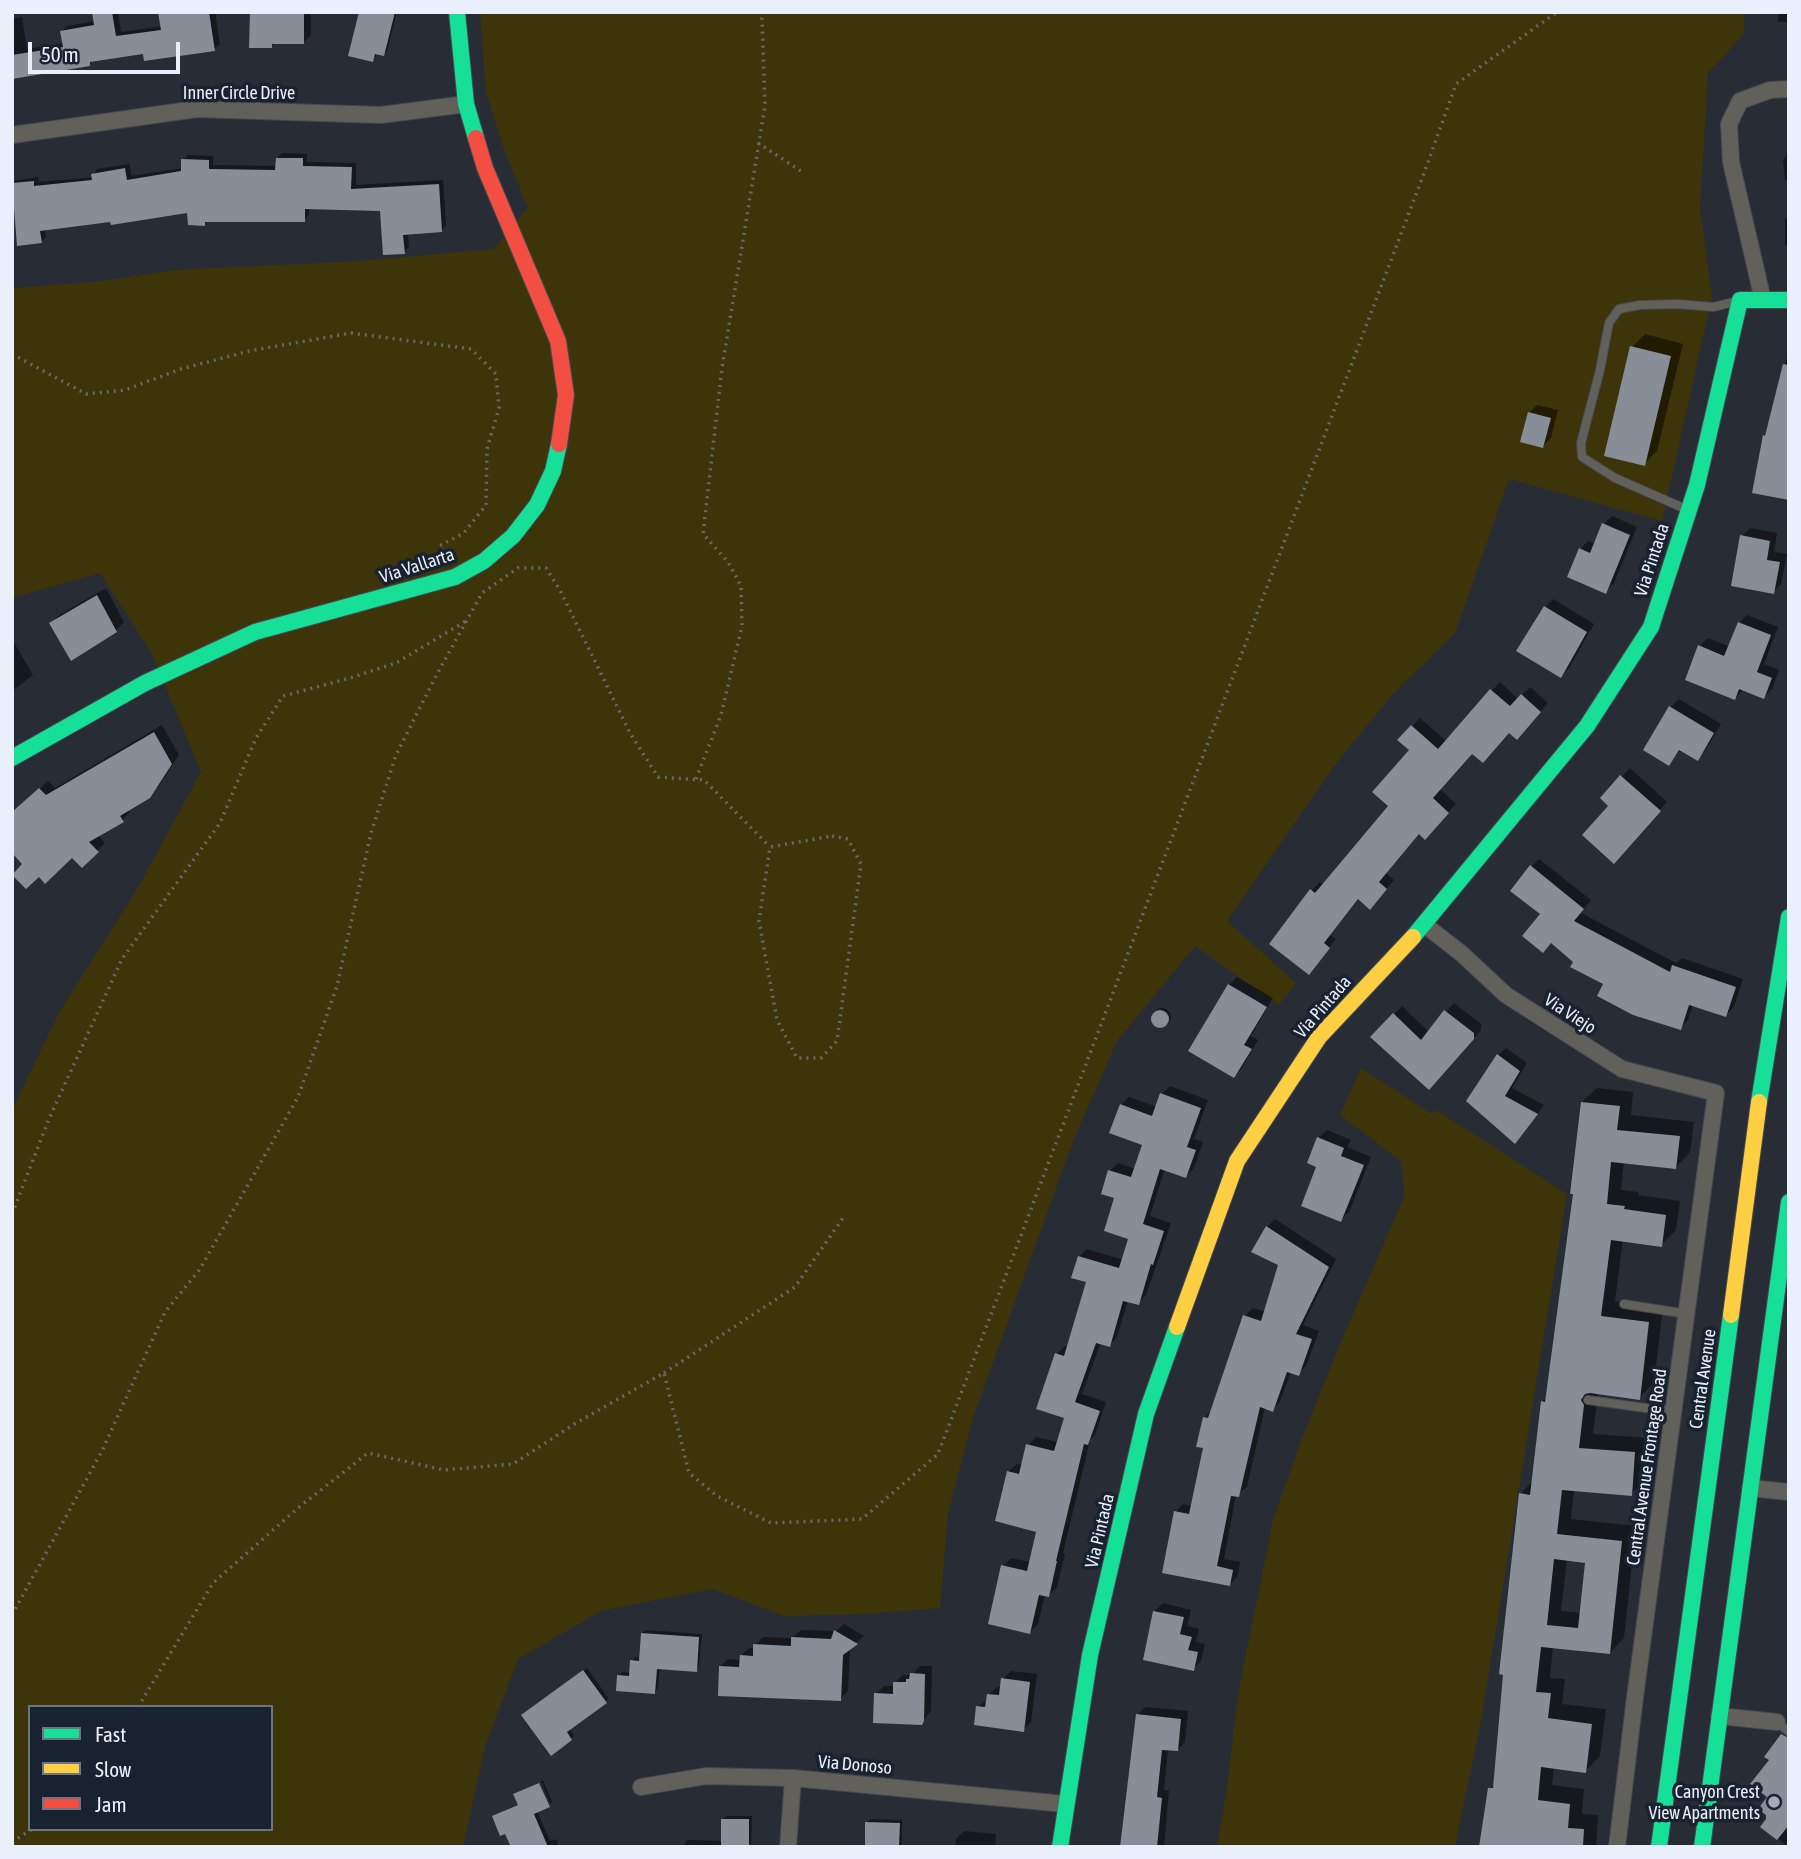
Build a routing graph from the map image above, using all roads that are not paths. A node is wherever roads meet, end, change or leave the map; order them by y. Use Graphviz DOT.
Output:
graph roads {
  1 [pos="457,12"];
  2 [pos="1789,89"];
  3 [pos="466,104"];
  4 [pos="12,135"];
  5 [pos="1741,300"];
  6 [pos="1763,300"];
  7 [pos="1789,300"];
  8 [pos="1689,510"];
  9 [pos="12,758"];
  10 [pos="1789,917"];
  11 [pos="1425,925"];
  12 [pos="1716,1093"];
  13 [pos="1789,1202"];
  14 [pos="1624,1304"];
  15 [pos="1687,1314"];
  16 [pos="1588,1400"];
  17 [pos="1674,1412"];
  18 [pos="1750,1488"];
  19 [pos="1789,1492"];
  20 [pos="1719,1716"];
  21 [pos="1783,1727"];
  22 [pos="793,1778"];
  23 [pos="641,1787"];
  24 [pos="1065,1804"];
  25 [pos="788,1847"];
  26 [pos="1060,1847"];
  27 [pos="1617,1847"];
  28 [pos="1659,1847"];
  29 [pos="1702,1847"];
  1 -- 3 [label="street, Via Vallarta"];
  2 -- 6 [label="street"];
  3 -- 4 [label="street, Inner Circle Drive"];
  3 -- 9 [label="street, Via Vallarta"];
  5 -- 6 [label="street"];
  5 -- 8 [label="street, Via Pintada"];
  5 -- 8 [label="lane"];
  6 -- 7 [label="street"];
  8 -- 11 [label="street, Via Pintada"];
  10 -- 28 [label="street, Central Avenue"];
  11 -- 12 [label="street, Via Viejo"];
  11 -- 24 [label="street, Via Pintada"];
  12 -- 15 [label="street, Central Avenue Frontage Road"];
  13 -- 18 [label="street"];
  14 -- 15 [label="lane"];
  15 -- 17 [label="street, Central Avenue Frontage Road"];
  16 -- 17 [label="lane"];
  17 -- 27 [label="street, Central Avenue Frontage Road"];
  18 -- 19 [label="street"];
  18 -- 20 [label="street"];
  20 -- 21 [label="street"];
  20 -- 29 [label="street"];
  22 -- 23 [label="street, Via Donoso"];
  22 -- 24 [label="street, Via Donoso"];
  22 -- 25 [label="street"];
  24 -- 26 [label="street, Via Pintada"];
}
